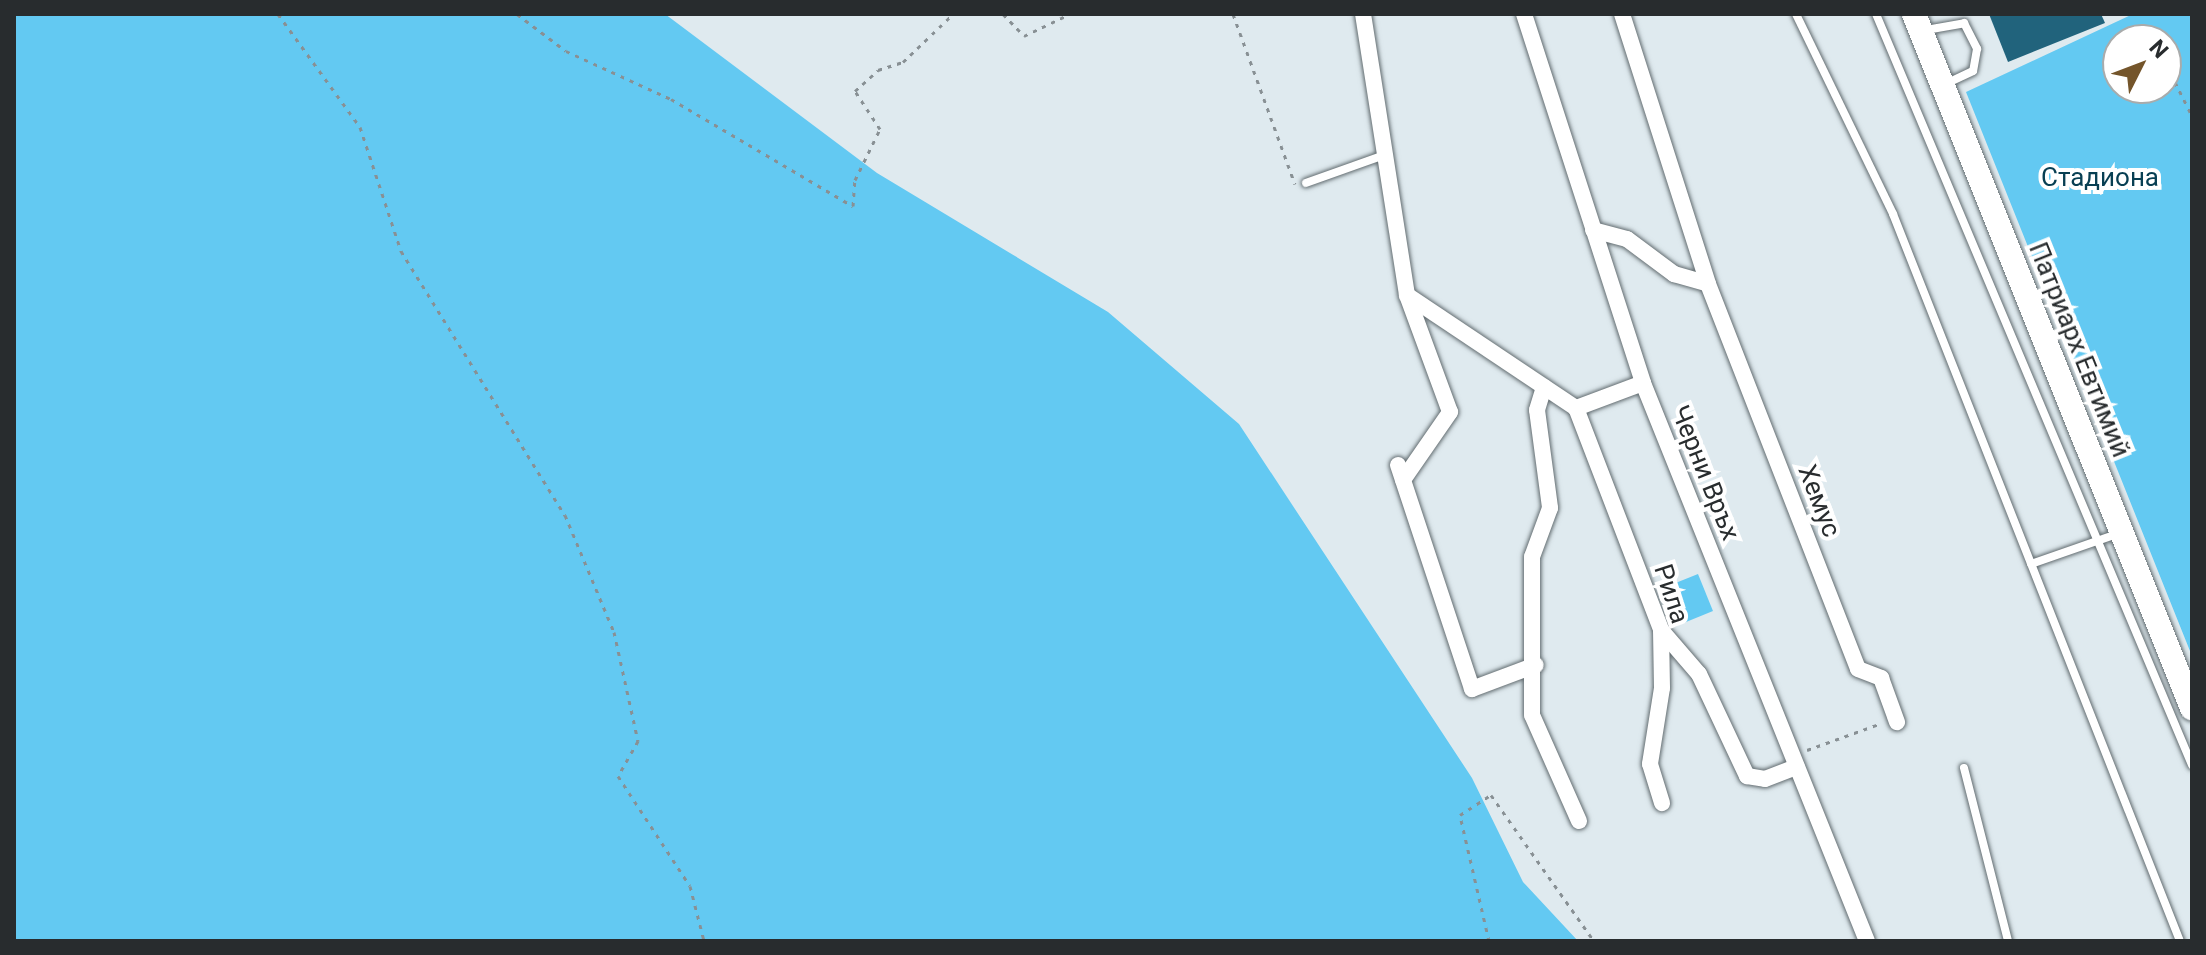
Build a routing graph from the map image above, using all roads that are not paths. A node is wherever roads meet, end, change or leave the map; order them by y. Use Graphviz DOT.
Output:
graph roads {
  1 [pos="1363,14"];
  2 [pos="1524,14"];
  3 [pos="1622,14"];
  4 [pos="1796,14"];
  5 [pos="1876,14"];
  6 [pos="1917,23"];
  7 [pos="1942,85"];
  8 [pos="1384,155"];
  9 [pos="1306,183"];
  10 [pos="1593,230"];
  11 [pos="1708,284"];
  12 [pos="1407,295"];
  13 [pos="1643,383"];
  14 [pos="1544,387"];
  15 [pos="1576,408"];
  16 [pos="2122,533"];
  17 [pos="2098,541"];
  18 [pos="2031,564"];
  19 [pos="1661,630"];
  20 [pos="1536,665"];
  21 [pos="2192,708"];
  22 [pos="1897,720"];
  23 [pos="1795,761"];
  24 [pos="2192,765"];
  25 [pos="1964,768"];
  26 [pos="1662,803"];
  27 [pos="1579,821"];
  28 [pos="1867,941"];
  29 [pos="2008,941"];
  30 [pos="2180,941"];
  1 -- 8 [label="street"];
  2 -- 10 [label="street, Черни Връх"];
  3 -- 11 [label="street, Хемус"];
  4 -- 18 [label="lane"];
  5 -- 17 [label="lane"];
  6 -- 7 [label="street, Патриарх Евтимий"];
  6 -- 7 [label="lane"];
  7 -- 16 [label="street, Патриарх Евтимий"];
  8 -- 9 [label="lane"];
  8 -- 12 [label="street"];
  10 -- 11 [label="street"];
  10 -- 13 [label="street, Черни Връх"];
  11 -- 22 [label="street, Хемус"];
  12 -- 14 [label="street"];
  12 -- 20 [label="street"];
  13 -- 15 [label="street"];
  13 -- 23 [label="street, Черни Връх"];
  14 -- 15 [label="street"];
  14 -- 20 [label="street"];
  15 -- 19 [label="street, Рила"];
  16 -- 17 [label="lane"];
  16 -- 21 [label="street, Патриарх Евтимий"];
  17 -- 18 [label="lane"];
  17 -- 24 [label="lane"];
  18 -- 30 [label="lane"];
  19 -- 23 [label="street"];
  19 -- 26 [label="street, Рила"];
  20 -- 27 [label="street"];
  23 -- 28 [label="street, Черни Връх"];
  25 -- 29 [label="lane"];
}
